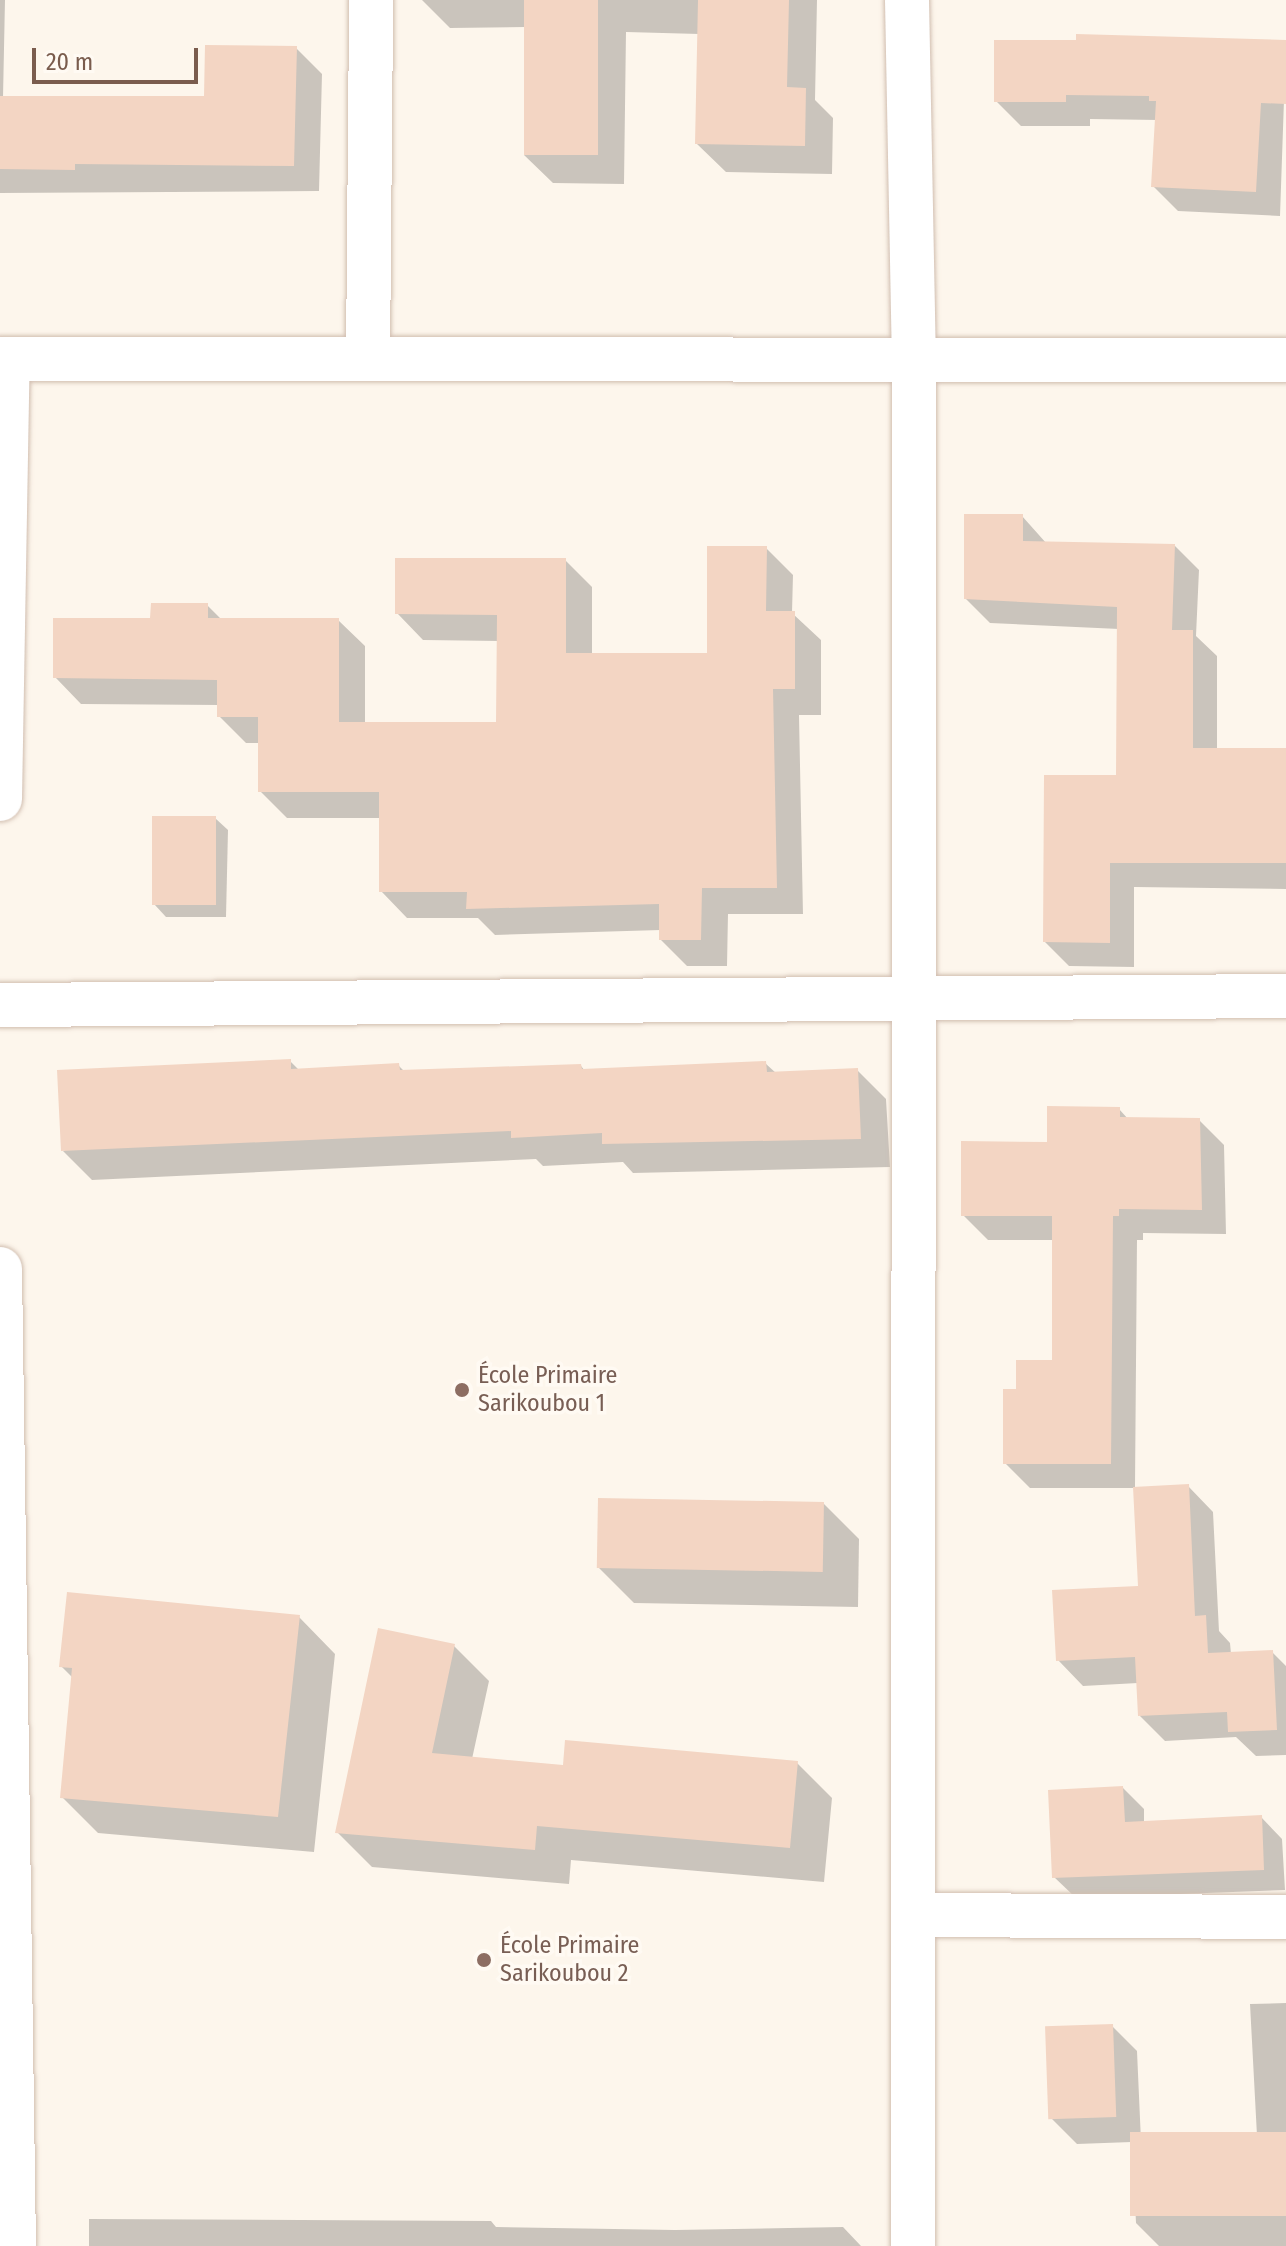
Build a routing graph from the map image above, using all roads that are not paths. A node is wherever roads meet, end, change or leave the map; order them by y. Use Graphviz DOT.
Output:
graph roads {
  1 [pos="371,0"];
  2 [pos="907,0"];
  3 [pos="4,359"];
  4 [pos="368,359"];
  5 [pos="914,360"];
  6 [pos="1286,360"];
  7 [pos="0,799"];
  8 [pos="1286,996"];
  9 [pos="914,998"];
  10 [pos="0,1005"];
  11 [pos="0,1269"];
  12 [pos="913,1915"];
  13 [pos="1286,1917"];
  14 [pos="14,2246"];
  15 [pos="913,2246"];
  1 -- 4 [label="street"];
  2 -- 5 [label="street"];
  3 -- 4 [label="street"];
  3 -- 7 [label="street"];
  4 -- 5 [label="street"];
  5 -- 6 [label="street"];
  5 -- 9 [label="street"];
  8 -- 9 [label="street"];
  9 -- 10 [label="street"];
  9 -- 12 [label="street"];
  11 -- 14 [label="street"];
  12 -- 13 [label="street"];
  12 -- 15 [label="street"];
}
